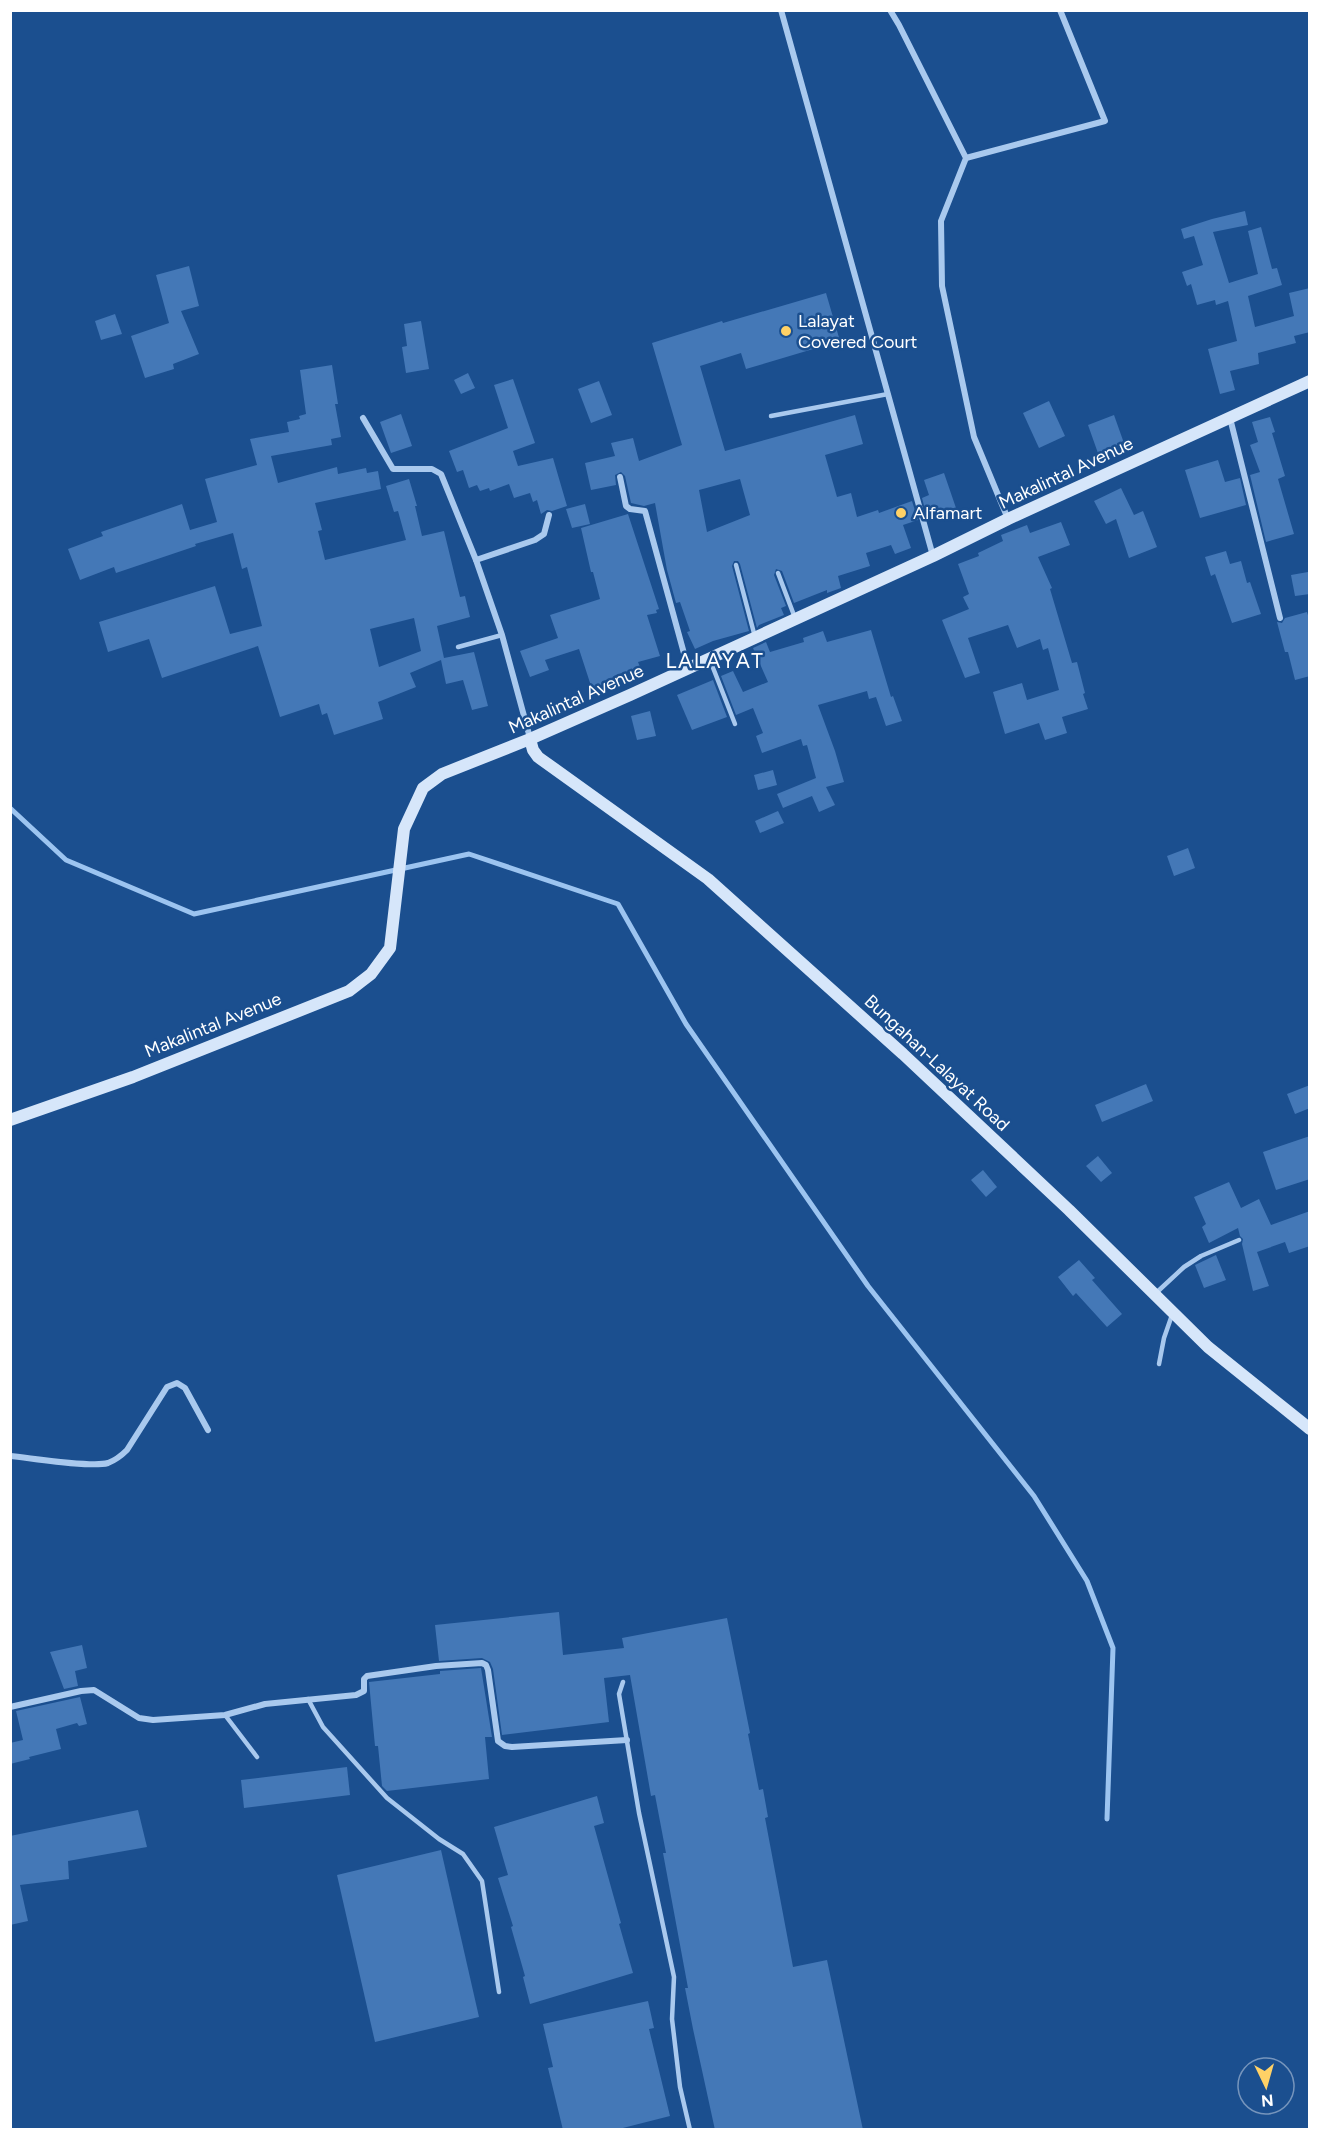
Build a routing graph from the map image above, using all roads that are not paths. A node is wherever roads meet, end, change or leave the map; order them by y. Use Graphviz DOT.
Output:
graph roads {
  1 [pos="781,10"];
  2 [pos="890,10"];
  3 [pos="1060,10"];
  4 [pos="966,158"];
  5 [pos="1310,381"];
  6 [pos="888,394"];
  7 [pos="771,416"];
  8 [pos="363,418"];
  9 [pos="1230,418"];
  10 [pos="620,477"];
  11 [pos="549,515"];
  12 [pos="1008,519"];
  13 [pos="933,556"];
  14 [pos="476,560"];
  15 [pos="736,565"];
  16 [pos="777,573"];
  17 [pos="795,618"];
  18 [pos="1280,618"];
  19 [pos="502,635"];
  20 [pos="755,637"];
  21 [pos="458,647"];
  22 [pos="710,658"];
  23 [pos="688,669"];
  24 [pos="735,724"];
  25 [pos="530,739"];
  26 [pos="10,1120"];
  27 [pos="1239,1240"];
  28 [pos="1154,1294"];
  29 [pos="1173,1313"];
  30 [pos="1159,1364"];
  31 [pos="1310,1429"];
  32 [pos="208,1430"];
  33 [pos="10,1456"];
  34 [pos="623,1682"];
  35 [pos="308,1699"];
  36 [pos="10,1707"];
  37 [pos="225,1715"];
  38 [pos="627,1740"];
  39 [pos="257,1757"];
  40 [pos="499,1992"];
  41 [pos="690,2130"];
  1 -- 6 [label="street"];
  2 -- 4 [label="street"];
  3 -- 4 [label="street"];
  4 -- 12 [label="street"];
  5 -- 9 [label="main road, Makalintal Avenue"];
  6 -- 7 [label="lane"];
  6 -- 13 [label="street"];
  8 -- 14 [label="street"];
  9 -- 12 [label="main road, Makalintal Avenue"];
  9 -- 18 [label="street"];
  10 -- 23 [label="street"];
  11 -- 14 [label="street"];
  12 -- 13 [label="main road, Makalintal Avenue"];
  13 -- 17 [label="main road, Makalintal Avenue"];
  14 -- 19 [label="street"];
  15 -- 20 [label="lane"];
  16 -- 17 [label="lane"];
  17 -- 20 [label="main road, Makalintal Avenue"];
  19 -- 21 [label="lane"];
  19 -- 25 [label="street"];
  20 -- 22 [label="main road, Makalintal Avenue"];
  22 -- 23 [label="main road, Makalintal Avenue"];
  22 -- 24 [label="lane"];
  23 -- 25 [label="main road, Makalintal Avenue"];
  25 -- 26 [label="main road, Makalintal Avenue"];
  25 -- 28 [label="main road, Bungahan-Lalayat Road"];
  27 -- 28 [label="lane"];
  28 -- 29 [label="main road, Bungahan-Lalayat Road"];
  29 -- 30 [label="lane"];
  29 -- 31 [label="main road, Bungahan-Lalayat Road"];
  32 -- 33 [label="street"];
  34 -- 38 [label="lane"];
  35 -- 37 [label="street"];
  35 -- 38 [label="street"];
  35 -- 40 [label="lane"];
  36 -- 37 [label="street"];
  37 -- 39 [label="lane"];
  38 -- 41 [label="lane"];
}
